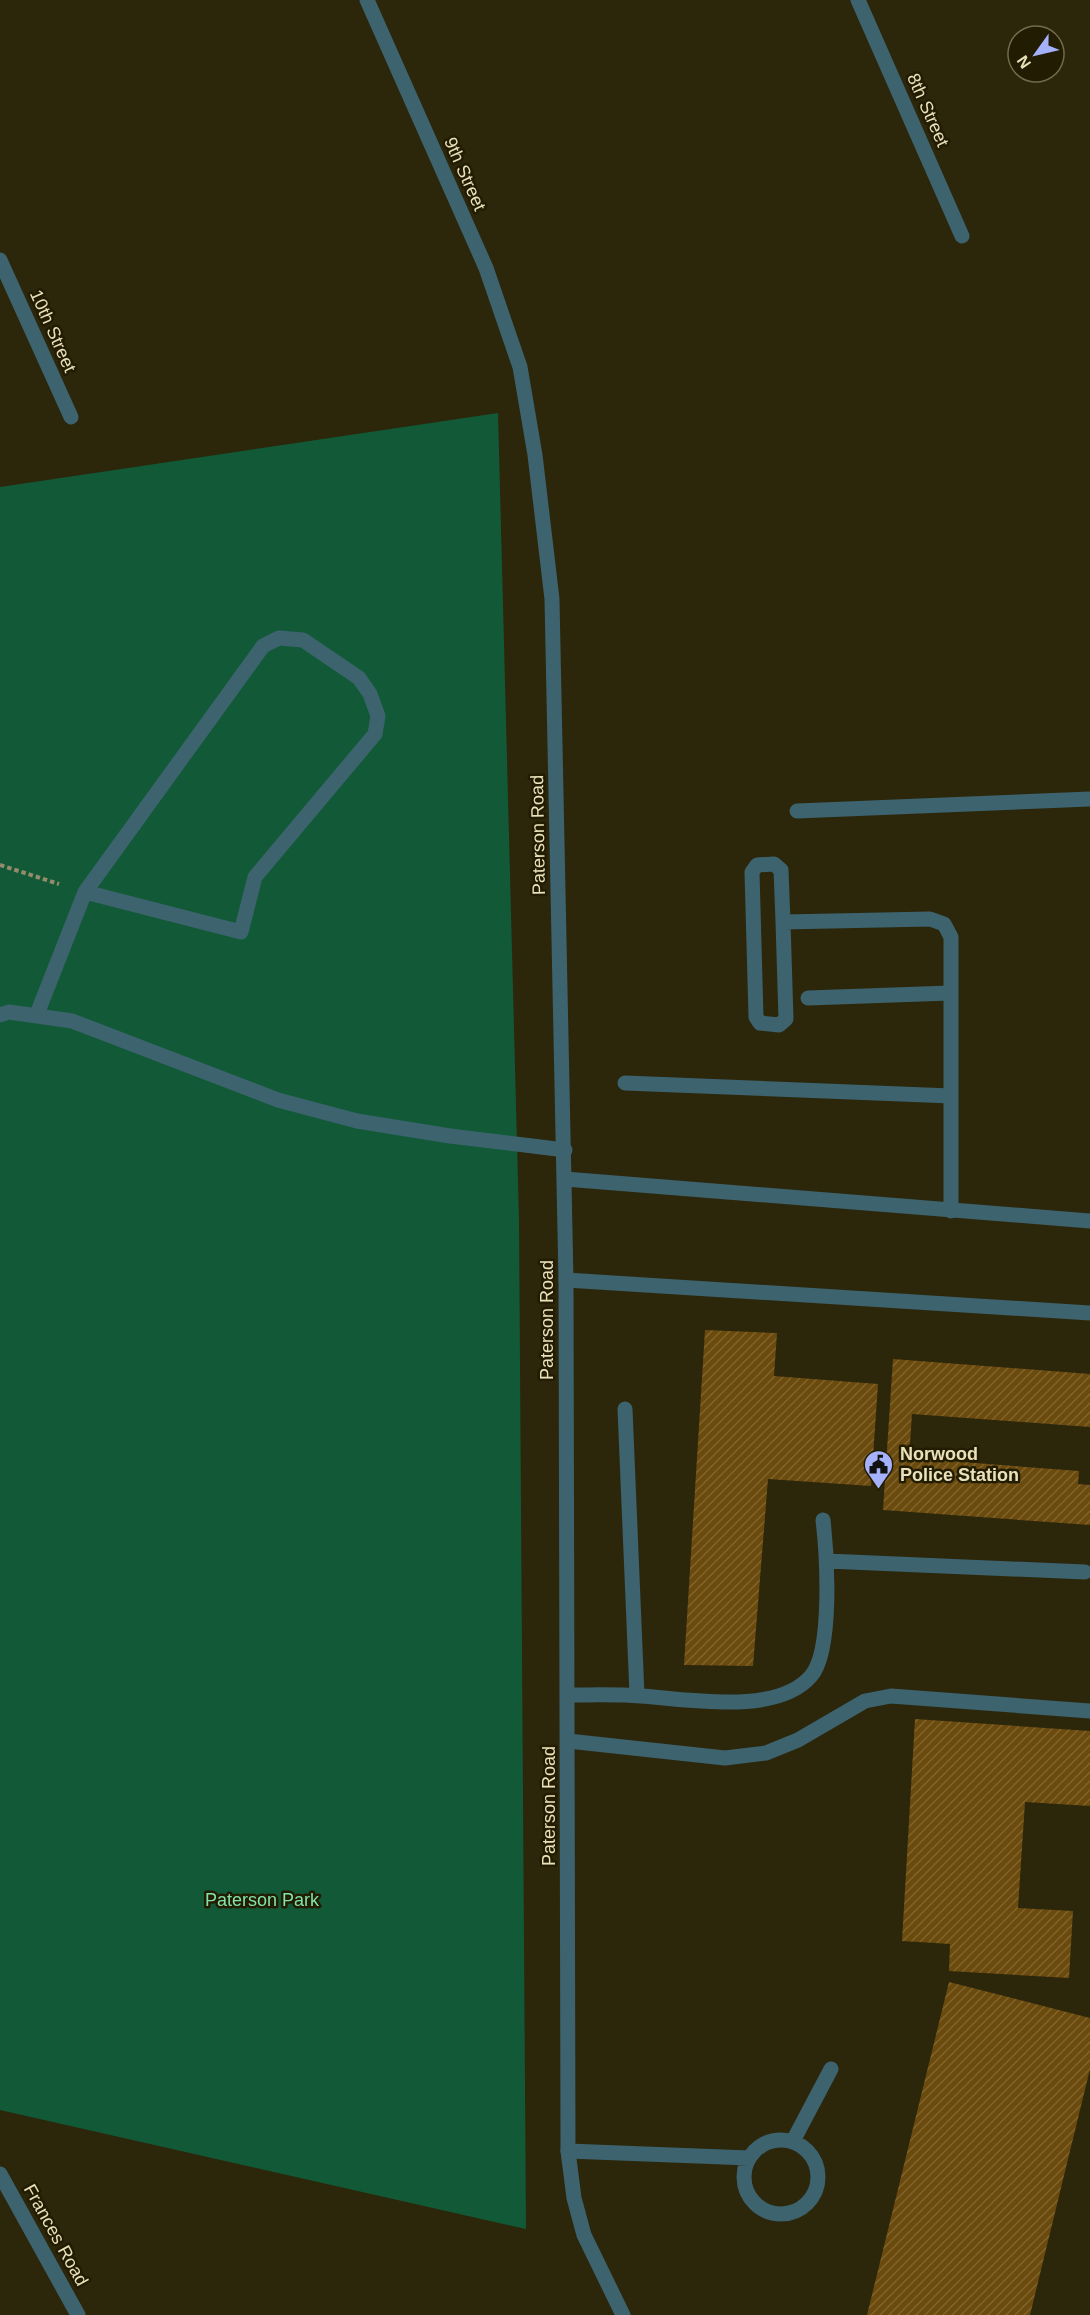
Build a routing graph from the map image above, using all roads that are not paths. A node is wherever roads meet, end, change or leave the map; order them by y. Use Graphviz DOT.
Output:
graph roads {
  1 [pos="367,0"];
  2 [pos="858,0"];
  3 [pos="962,236"];
  4 [pos="0,260"];
  5 [pos="520,367"];
  6 [pos="71,417"];
  7 [pos="1090,799"];
  8 [pos="797,811"];
  9 [pos="85,892"];
  10 [pos="783,922"];
  11 [pos="951,993"];
  12 [pos="808,998"];
  13 [pos="37,1014"];
  14 [pos="0,1016"];
  15 [pos="625,1083"];
  16 [pos="951,1096"];
  17 [pos="565,1150"];
  18 [pos="565,1179"];
  19 [pos="951,1211"];
  20 [pos="1090,1221"];
  21 [pos="566,1280"];
  22 [pos="1090,1313"];
  23 [pos="625,1409"];
  24 [pos="823,1520"];
  25 [pos="828,1561"];
  26 [pos="1085,1572"];
  27 [pos="568,1695"];
  28 [pos="637,1695"];
  29 [pos="1090,1711"];
  30 [pos="568,1741"];
  31 [pos="831,2069"];
  32 [pos="793,2141"];
  33 [pos="568,2151"];
  34 [pos="749,2158"];
  35 [pos="0,2174"];
  36 [pos="78,2315"];
  37 [pos="623,2315"];
  1 -- 5 [label="street, 9th Street"];
  2 -- 3 [label="street, 8th Street"];
  4 -- 6 [label="street, 10th Street"];
  5 -- 17 [label="street, Paterson Road"];
  7 -- 8 [label="street"];
  9 -- 9 [label="street"];
  9 -- 13 [label="street"];
  10 -- 10 [label="street"];
  10 -- 11 [label="street"];
  11 -- 12 [label="street"];
  11 -- 16 [label="street"];
  13 -- 14 [label="street"];
  13 -- 17 [label="street"];
  15 -- 16 [label="street"];
  16 -- 19 [label="street"];
  17 -- 18 [label="street, Paterson Road"];
  18 -- 19 [label="street"];
  18 -- 21 [label="street, Paterson Road"];
  19 -- 20 [label="street"];
  21 -- 22 [label="street"];
  21 -- 27 [label="street, Paterson Road"];
  23 -- 28 [label="street"];
  24 -- 25 [label="street"];
  25 -- 26 [label="street"];
  25 -- 28 [label="street"];
  27 -- 28 [label="street"];
  27 -- 30 [label="street, Paterson Road"];
  29 -- 30 [label="street"];
  30 -- 33 [label="street, Paterson Road"];
  31 -- 32 [label="street"];
  32 -- 34 [label="street"];
  32 -- 34 [label="street"];
  33 -- 34 [label="street"];
  33 -- 37 [label="street, Paterson Road"];
  35 -- 36 [label="street, Frances Road"];
}
